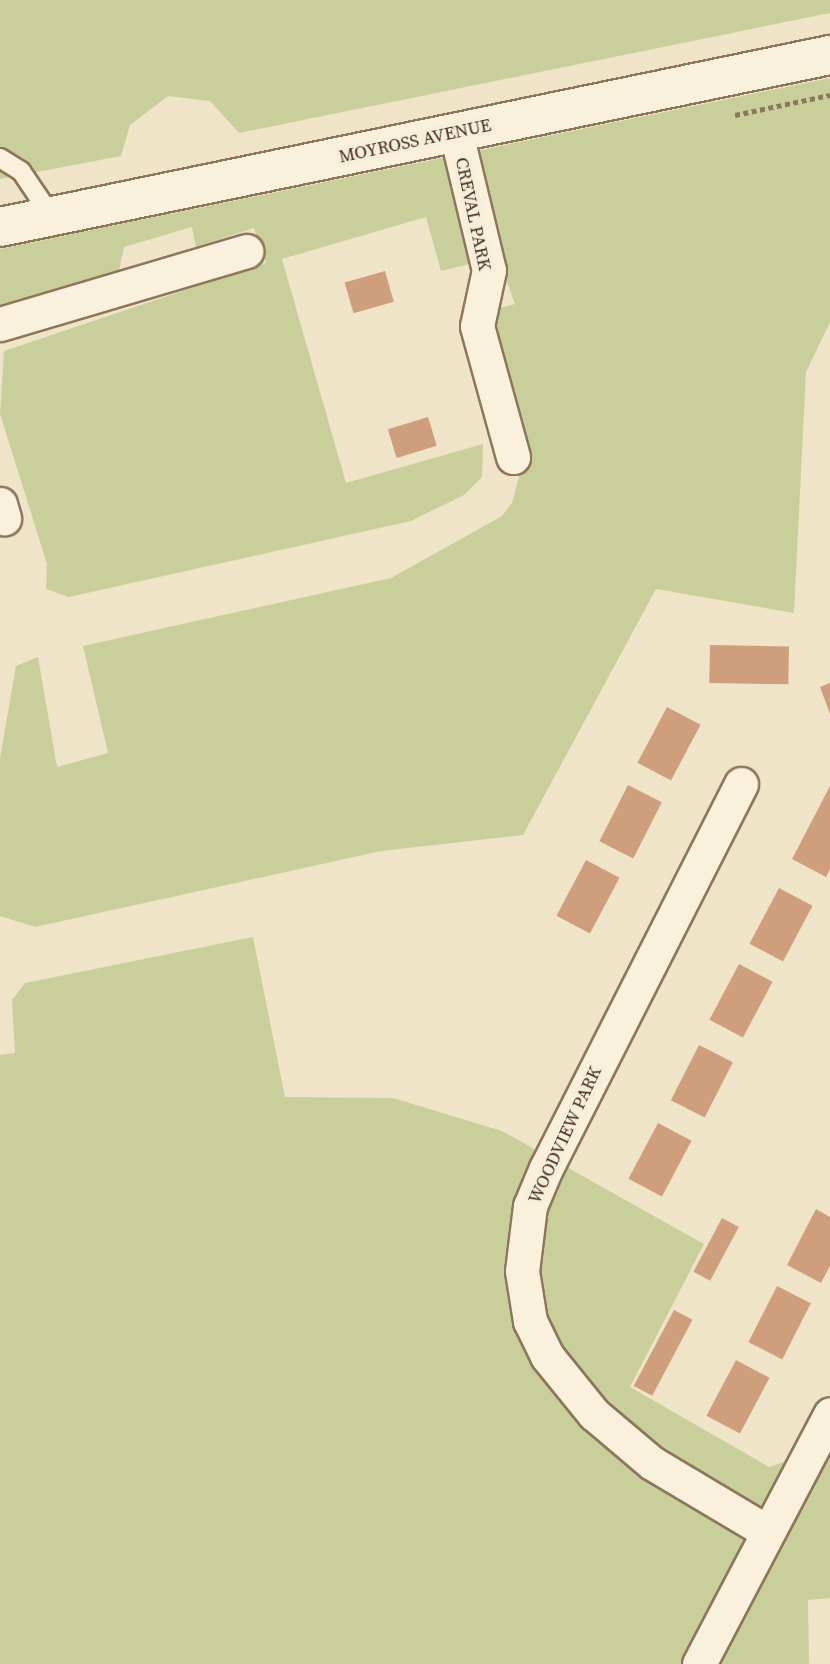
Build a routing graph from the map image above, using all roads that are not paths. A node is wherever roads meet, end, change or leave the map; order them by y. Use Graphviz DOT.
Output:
graph roads {
  1 [pos="830,55"];
  2 [pos="456,133"];
  3 [pos="0,158"];
  4 [pos="52,217"];
  5 [pos="0,227"];
  6 [pos="246,251"];
  7 [pos="0,324"];
  8 [pos="513,457"];
  9 [pos="741,784"];
  10 [pos="830,1414"];
  11 [pos="766,1531"];
  12 [pos="699,1664"];
  1 -- 2 [label="street, MOYROSS AVENUE"];
  2 -- 4 [label="street, MOYROSS AVENUE"];
  2 -- 8 [label="street, CREVAL PARK"];
  3 -- 4 [label="lane"];
  4 -- 5 [label="street, MOYROSS AVENUE"];
  6 -- 7 [label="street"];
  9 -- 11 [label="street, WOODVIEW PARK"];
  10 -- 11 [label="street"];
  11 -- 12 [label="street"];
}
